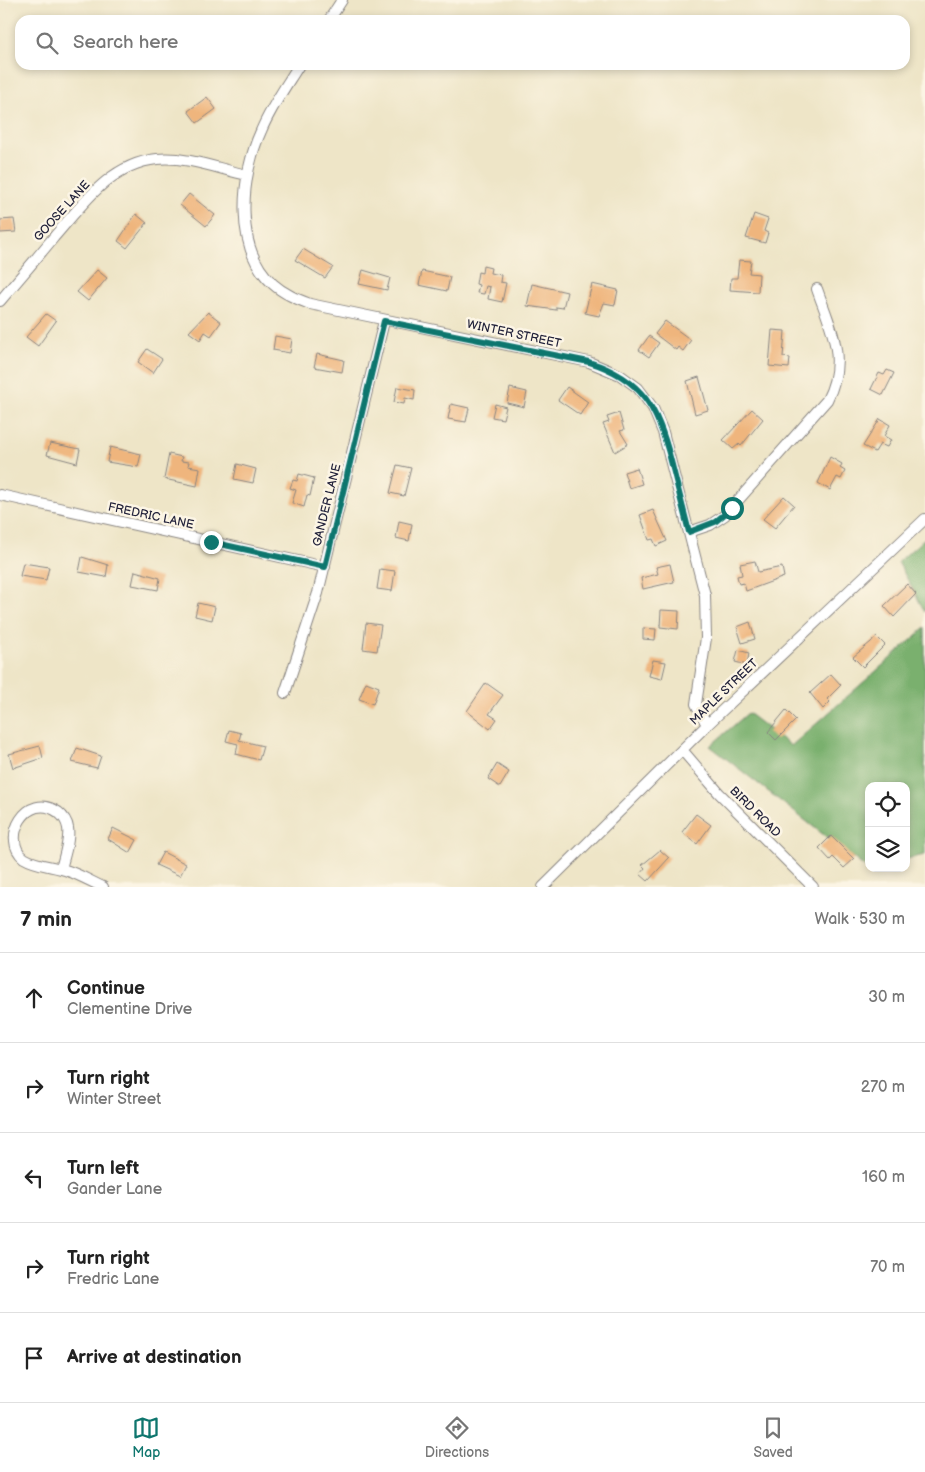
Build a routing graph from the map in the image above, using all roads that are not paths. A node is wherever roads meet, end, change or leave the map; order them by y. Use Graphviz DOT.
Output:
graph roads {
  1 [pos="342,0"];
  2 [pos="332,15"];
  3 [pos="296,70"];
  4 [pos="247,175"];
  5 [pos="817,290"];
  6 [pos="1,298"];
  7 [pos="384,321"];
  8 [pos="0,495"];
  9 [pos="925,519"];
  10 [pos="689,532"];
  11 [pos="325,567"];
  12 [pos="285,693"];
  13 [pos="707,725"];
  14 [pos="682,751"];
  15 [pos="61,869"];
  16 [pos="103,887"];
  17 [pos="543,887"];
  18 [pos="813,887"];
  1 -- 2 [label="street"];
  3 -- 4 [label="street, WINTER STREET"];
  4 -- 6 [label="street, GOOSE LANE"];
  4 -- 7 [label="street, WINTER STREET"];
  5 -- 10 [label="street"];
  7 -- 10 [label="street, WINTER STREET"];
  7 -- 11 [label="street, GANDER LANE"];
  8 -- 11 [label="street, FREDRIC LANE"];
  9 -- 13 [label="street, MAPLE STREET"];
  10 -- 13 [label="street, WINTER STREET"];
  11 -- 12 [label="street, GANDER LANE"];
  13 -- 14 [label="street, MAPLE STREET"];
  14 -- 17 [label="street, MAPLE STREET"];
  14 -- 18 [label="street, BIRD ROAD"];
  15 -- 15 [label="street"];
  15 -- 16 [label="street"];
}
